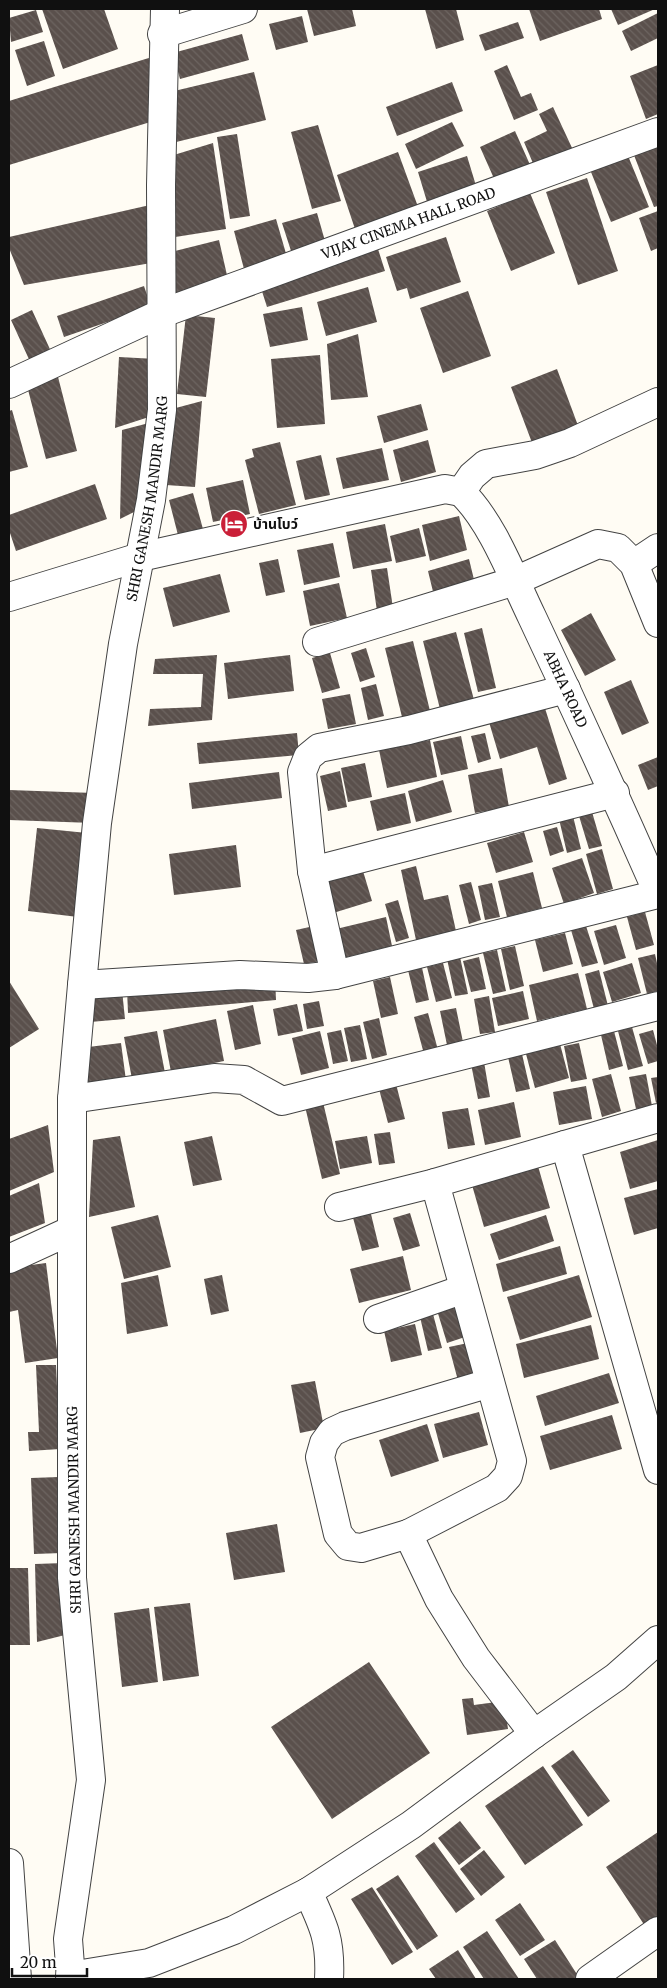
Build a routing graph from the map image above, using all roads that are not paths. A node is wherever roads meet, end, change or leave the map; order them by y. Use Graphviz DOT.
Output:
graph roads {
  1 [pos="243,9"];
  2 [pos="164,22"];
  3 [pos="658,132"];
  4 [pos="160,314"];
  5 [pos="9,384"];
  6 [pos="658,402"];
  7 [pos="461,492"];
  8 [pos="658,548"];
  9 [pos="140,557"];
  10 [pos="634,564"];
  11 [pos="515,581"];
  12 [pos="9,597"];
  13 [pos="658,623"];
  14 [pos="318,642"];
  15 [pos="566,689"];
  16 [pos="615,793"];
  17 [pos="312,871"];
  18 [pos="658,893"];
  19 [pos="335,974"];
  20 [pos="82,985"];
  21 [pos="658,1006"];
  22 [pos="72,1099"];
  23 [pos="658,1118"];
  24 [pos="565,1145"];
  25 [pos="435,1183"];
  26 [pos="339,1206"];
  27 [pos="72,1230"];
  28 [pos="9,1259"];
  29 [pos="464,1289"];
  30 [pos="378,1320"];
  31 [pos="490,1383"];
  32 [pos="658,1470"];
  33 [pos="408,1534"];
  34 [pos="658,1640"];
  35 [pos="534,1734"];
  36 [pos="9,1863"];
  37 [pos="308,1892"];
  38 [pos="658,1931"];
  39 [pos="70,1978"];
  40 [pos="17,1979"];
  41 [pos="329,1979"];
  42 [pos="590,1979"];
  1 -- 2 [label="street"];
  2 -- 4 [label="street, SHRI GANESH MANDIR MARG"];
  3 -- 4 [label="street, VIJAY CINEMA HALL ROAD"];
  4 -- 5 [label="street, VIJAY CINEMA HALL ROAD"];
  4 -- 9 [label="street, SHRI GANESH MANDIR MARG"];
  6 -- 7 [label="street"];
  7 -- 9 [label="street"];
  7 -- 11 [label="street, ABHA ROAD"];
  8 -- 10 [label="street"];
  9 -- 12 [label="street"];
  9 -- 20 [label="street, SHRI GANESH MANDIR MARG"];
  10 -- 11 [label="street"];
  10 -- 13 [label="street"];
  11 -- 14 [label="street"];
  11 -- 15 [label="street, ABHA ROAD"];
  15 -- 16 [label="street, ABHA ROAD"];
  15 -- 17 [label="street"];
  16 -- 17 [label="street"];
  16 -- 18 [label="street, ABHA ROAD"];
  17 -- 19 [label="street"];
  18 -- 19 [label="street"];
  19 -- 20 [label="street"];
  20 -- 22 [label="street, SHRI GANESH MANDIR MARG"];
  21 -- 22 [label="street"];
  22 -- 27 [label="street, SHRI GANESH MANDIR MARG"];
  23 -- 24 [label="street"];
  24 -- 25 [label="street"];
  24 -- 32 [label="street"];
  25 -- 26 [label="street"];
  25 -- 29 [label="street"];
  27 -- 28 [label="street"];
  27 -- 39 [label="street, SHRI GANESH MANDIR MARG"];
  29 -- 30 [label="street"];
  29 -- 31 [label="street"];
  31 -- 33 [label="street"];
  31 -- 33 [label="street"];
  33 -- 35 [label="street"];
  34 -- 35 [label="street"];
  35 -- 37 [label="street"];
  36 -- 40 [label="street"];
  37 -- 39 [label="street"];
  37 -- 41 [label="street"];
  38 -- 42 [label="street"];
}
